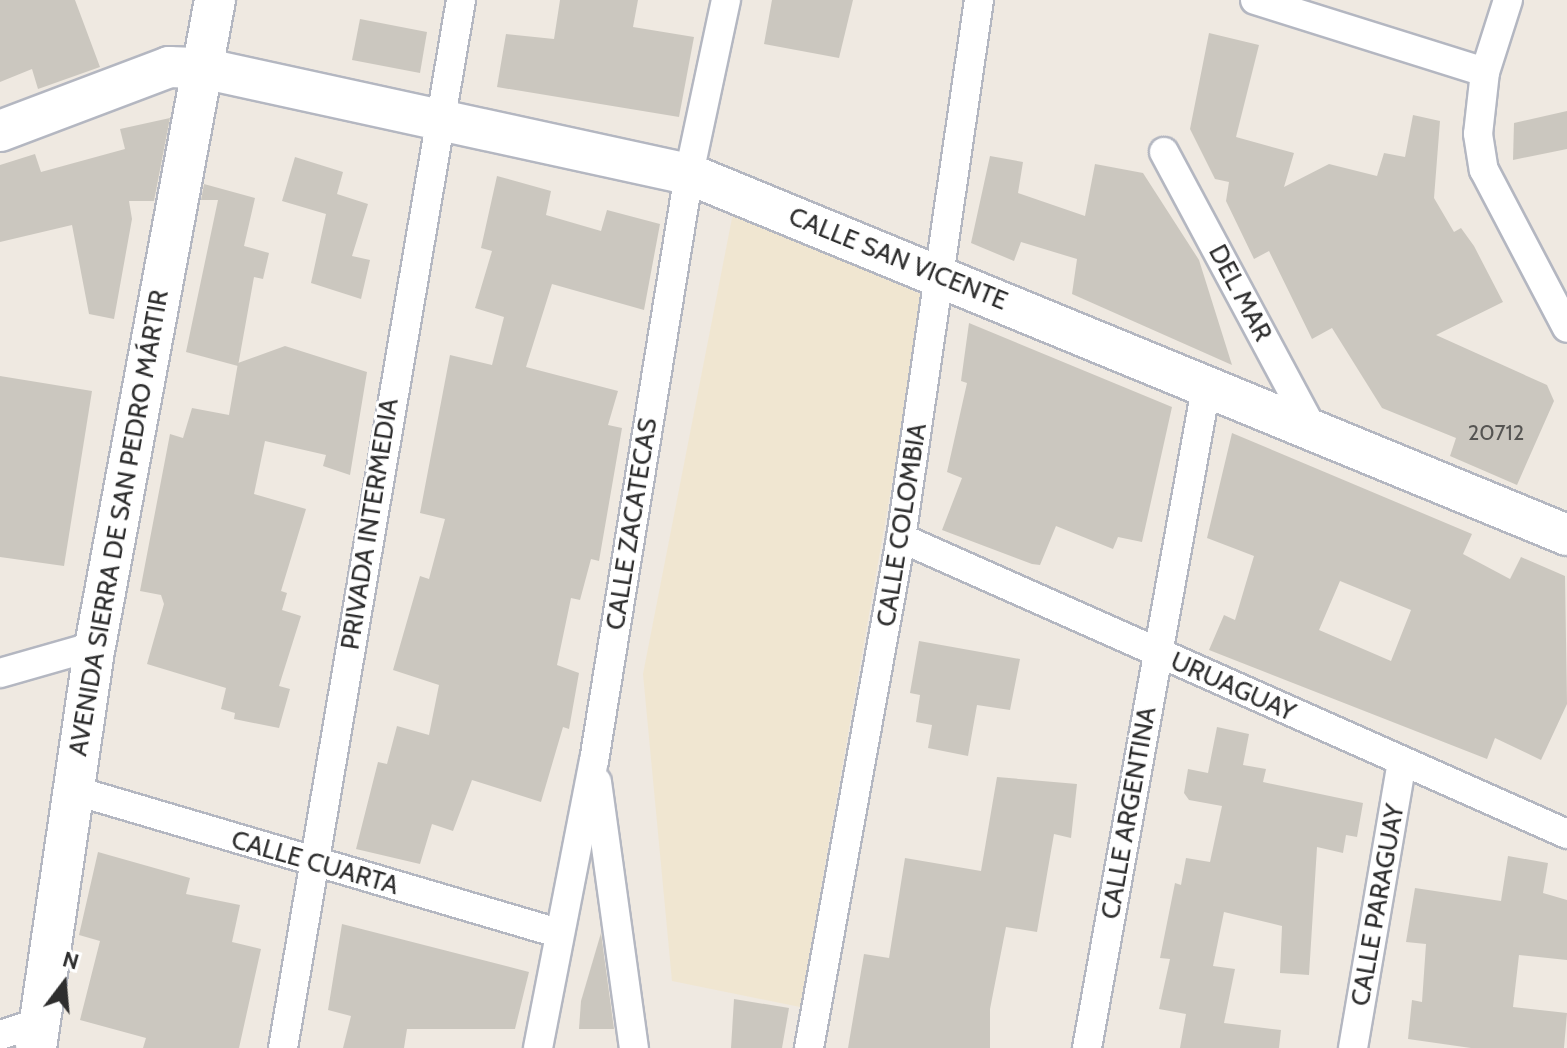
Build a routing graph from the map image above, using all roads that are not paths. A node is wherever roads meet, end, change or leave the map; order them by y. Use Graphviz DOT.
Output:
graph roads {
  1 [pos="215,0"];
  2 [pos="461,0"];
  3 [pos="726,0"];
  4 [pos="979,0"];
  5 [pos="1255,0"];
  6 [pos="1508,0"];
  7 [pos="202,68"];
  8 [pos="1485,72"];
  9 [pos="437,118"];
  10 [pos="0,131"];
  11 [pos="1164,152"];
  12 [pos="689,174"];
  13 [pos="941,275"];
  14 [pos="1567,328"];
  15 [pos="1206,388"];
  16 [pos="1316,435"];
  17 [pos="1567,535"];
  18 [pos="901,538"];
  19 [pos="95,646"];
  20 [pos="1158,654"];
  21 [pos="0,673"];
  22 [pos="594,761"];
  23 [pos="1402,762"];
  24 [pos="73,790"];
  25 [pos="1567,834"];
  26 [pos="313,864"];
  27 [pos="558,933"];
  28 [pos="0,1035"];
  29 [pos="38,1035"];
  30 [pos="283,1048"];
  31 [pos="538,1048"];
  32 [pos="634,1048"];
  33 [pos="809,1048"];
  34 [pos="1087,1048"];
  35 [pos="1353,1048"];
  1 -- 7 [label="street, AVENIDA SIERRA DE SAN PEDRO MÁRTIR"];
  2 -- 9 [label="street, PRIVADA INTERMEDIA"];
  3 -- 12 [label="street, CALLE ZACATECAS"];
  4 -- 13 [label="street, CALLE COLOMBIA"];
  5 -- 8 [label="street"];
  6 -- 8 [label="street"];
  7 -- 9 [label="street, CALLE SAN VICENTE"];
  7 -- 10 [label="street, CALLE SAN VICENTE"];
  7 -- 19 [label="street, AVENIDA SIERRA DE SAN PEDRO MÁRTIR"];
  8 -- 14 [label="street"];
  9 -- 12 [label="street, CALLE SAN VICENTE"];
  9 -- 26 [label="street, PRIVADA INTERMEDIA"];
  11 -- 16 [label="street, DEL MAR"];
  12 -- 13 [label="street, CALLE SAN VICENTE"];
  12 -- 22 [label="street, CALLE ZACATECAS"];
  13 -- 15 [label="street, CALLE SAN VICENTE"];
  13 -- 18 [label="street, CALLE COLOMBIA"];
  15 -- 16 [label="street, CALLE SAN VICENTE"];
  15 -- 20 [label="street, CALLE ARGENTINA"];
  16 -- 17 [label="street, CALLE SAN VICENTE"];
  18 -- 20 [label="street, URUAGUAY"];
  18 -- 33 [label="street, CALLE COLOMBIA"];
  19 -- 21 [label="street"];
  19 -- 24 [label="street, AVENIDA SIERRA DE SAN PEDRO MÁRTIR"];
  20 -- 23 [label="street, URUAGUAY"];
  20 -- 34 [label="street, CALLE ARGENTINA"];
  22 -- 27 [label="street, CALLE ZACATECAS"];
  22 -- 32 [label="street"];
  23 -- 25 [label="street, URUAGUAY"];
  23 -- 35 [label="street, CALLE PARAGUAY"];
  24 -- 26 [label="street, CALLE CUARTA"];
  24 -- 29 [label="street, AVENIDA SIERRA DE SAN PEDRO MÁRTIR"];
  26 -- 27 [label="street, CALLE CUARTA"];
  26 -- 30 [label="street, PRIVADA INTERMEDIA"];
  27 -- 31 [label="street, CALLE ZACATECAS"];
  28 -- 29 [label="street"];
}
